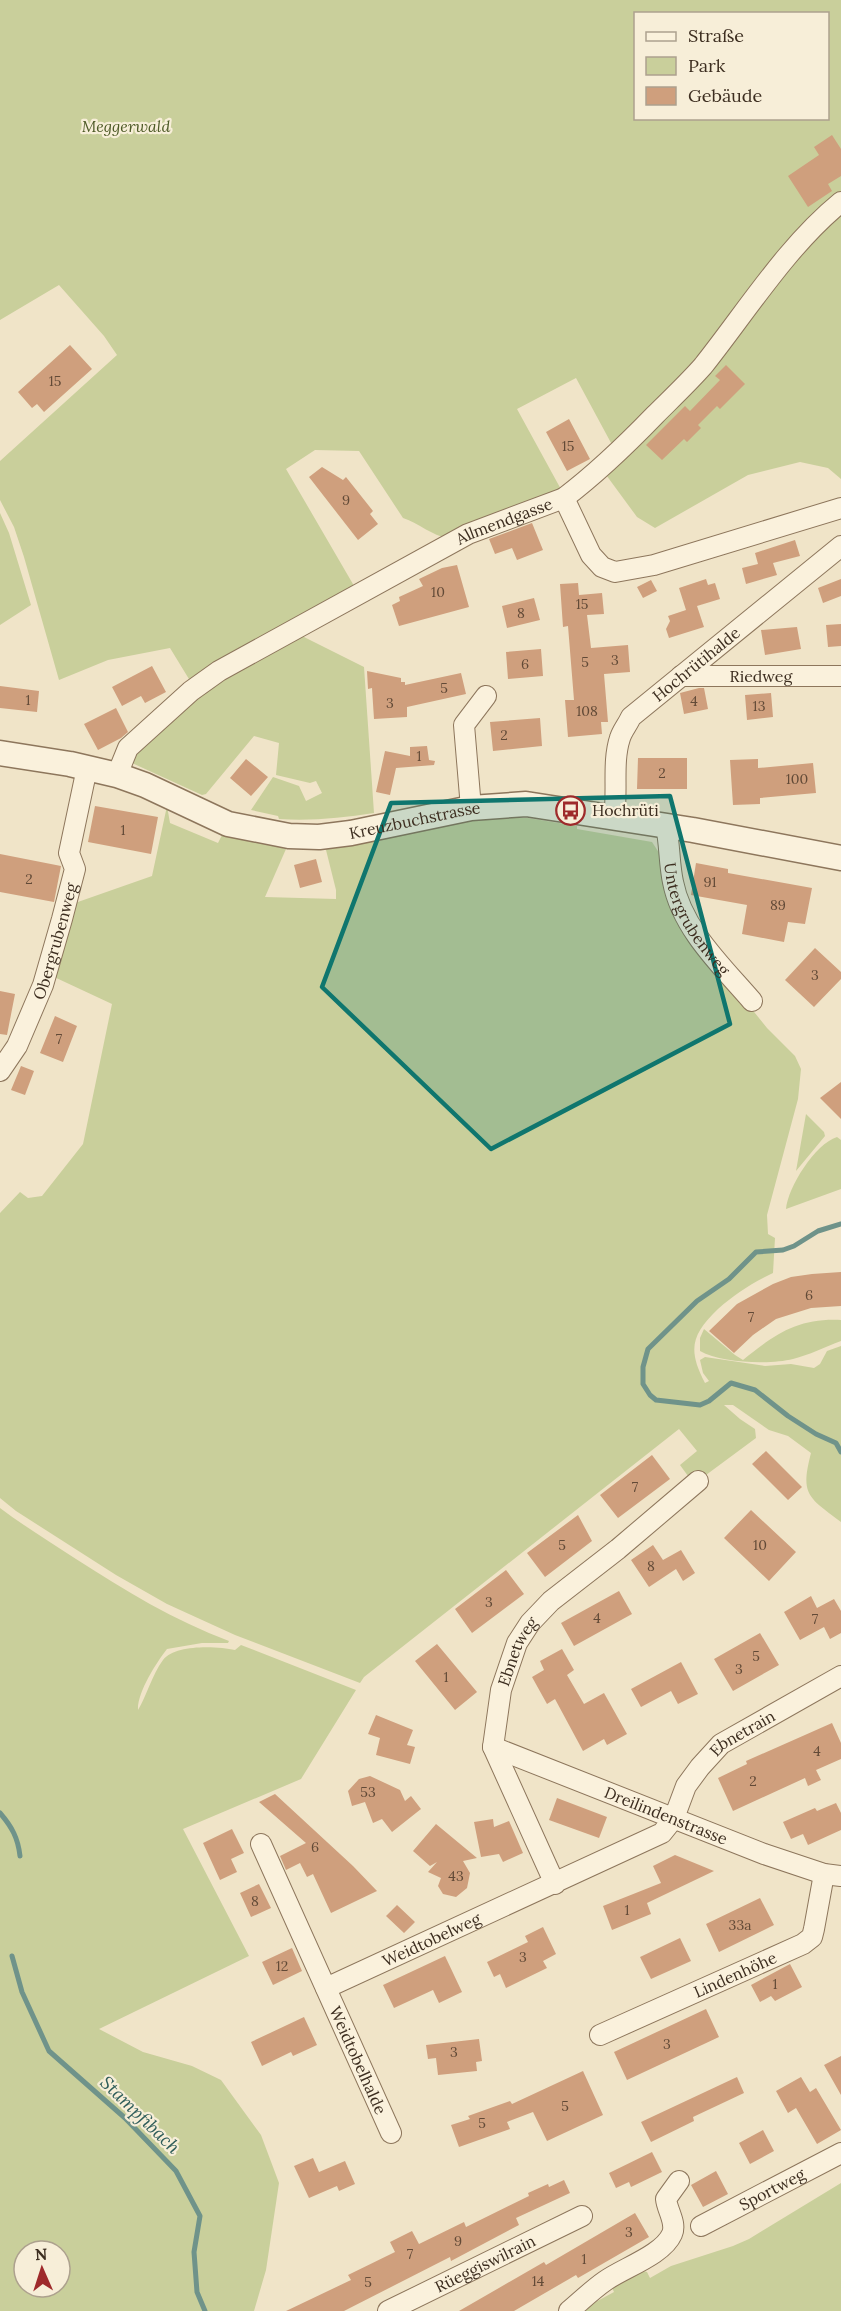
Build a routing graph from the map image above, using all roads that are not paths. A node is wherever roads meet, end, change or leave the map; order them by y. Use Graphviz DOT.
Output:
graph roads {
  1 [pos="841,202"];
  2 [pos="564,498"];
  3 [pos="841,508"];
  4 [pos="841,546"];
  5 [pos="681,676"];
  6 [pos="841,676"];
  7 [pos="486,696"];
  8 [pos="0,753"];
  9 [pos="87,768"];
  10 [pos="117,775"];
  11 [pos="471,808"];
  12 [pos="614,818"];
  13 [pos="666,826"];
  14 [pos="841,858"];
  15 [pos="752,1001"];
  16 [pos="0,1071"];
  17 [pos="698,1481"];
  18 [pos="841,1676"];
  19 [pos="494,1747"];
  20 [pos="674,1818"];
  21 [pos="261,1844"];
  22 [pos="832,1875"];
  23 [pos="555,1884"];
  24 [pos="326,1988"];
  25 [pos="600,2035"];
  26 [pos="391,2133"];
  27 [pos="841,2153"];
  28 [pos="679,2181"];
  29 [pos="582,2216"];
  30 [pos="701,2226"];
  31 [pos="388,2311"];
  32 [pos="569,2311"];
  1 -- 2 [label="street, Allmendgasse"];
  2 -- 3 [label="street"];
  2 -- 10 [label="street, Allmendgasse"];
  4 -- 5 [label="street, Hochrütihalde"];
  5 -- 6 [label="street, Riedweg"];
  5 -- 12 [label="street, Hochrütihalde"];
  7 -- 11 [label="street"];
  8 -- 9 [label="street, Kreuzbuchstrasse"];
  9 -- 10 [label="street, Kreuzbuchstrasse"];
  9 -- 16 [label="street, Obergrubenweg"];
  10 -- 11 [label="street, Kreuzbuchstrasse"];
  11 -- 12 [label="street, Kreuzbuchstrasse"];
  12 -- 13 [label="street, Kreuzbuchstrasse"];
  13 -- 14 [label="street, Kreuzbuchstrasse"];
  13 -- 15 [label="street, Untergrubenweg"];
  17 -- 19 [label="street, Ebnetweg"];
  18 -- 20 [label="street, Ebnetrain"];
  19 -- 20 [label="street, Dreilindenstrasse"];
  19 -- 23 [label="street"];
  20 -- 22 [label="street, Dreilindenstrasse"];
  20 -- 23 [label="street, Weidtobelweg"];
  21 -- 24 [label="street"];
  22 -- 25 [label="street, Lindenhöhe"];
  23 -- 24 [label="street, Weidtobelweg"];
  24 -- 26 [label="street, Weidtobelhalde"];
  27 -- 30 [label="street, Sportweg"];
  28 -- 32 [label="street"];
  29 -- 31 [label="street, Rüeggiswilrain"];
}
